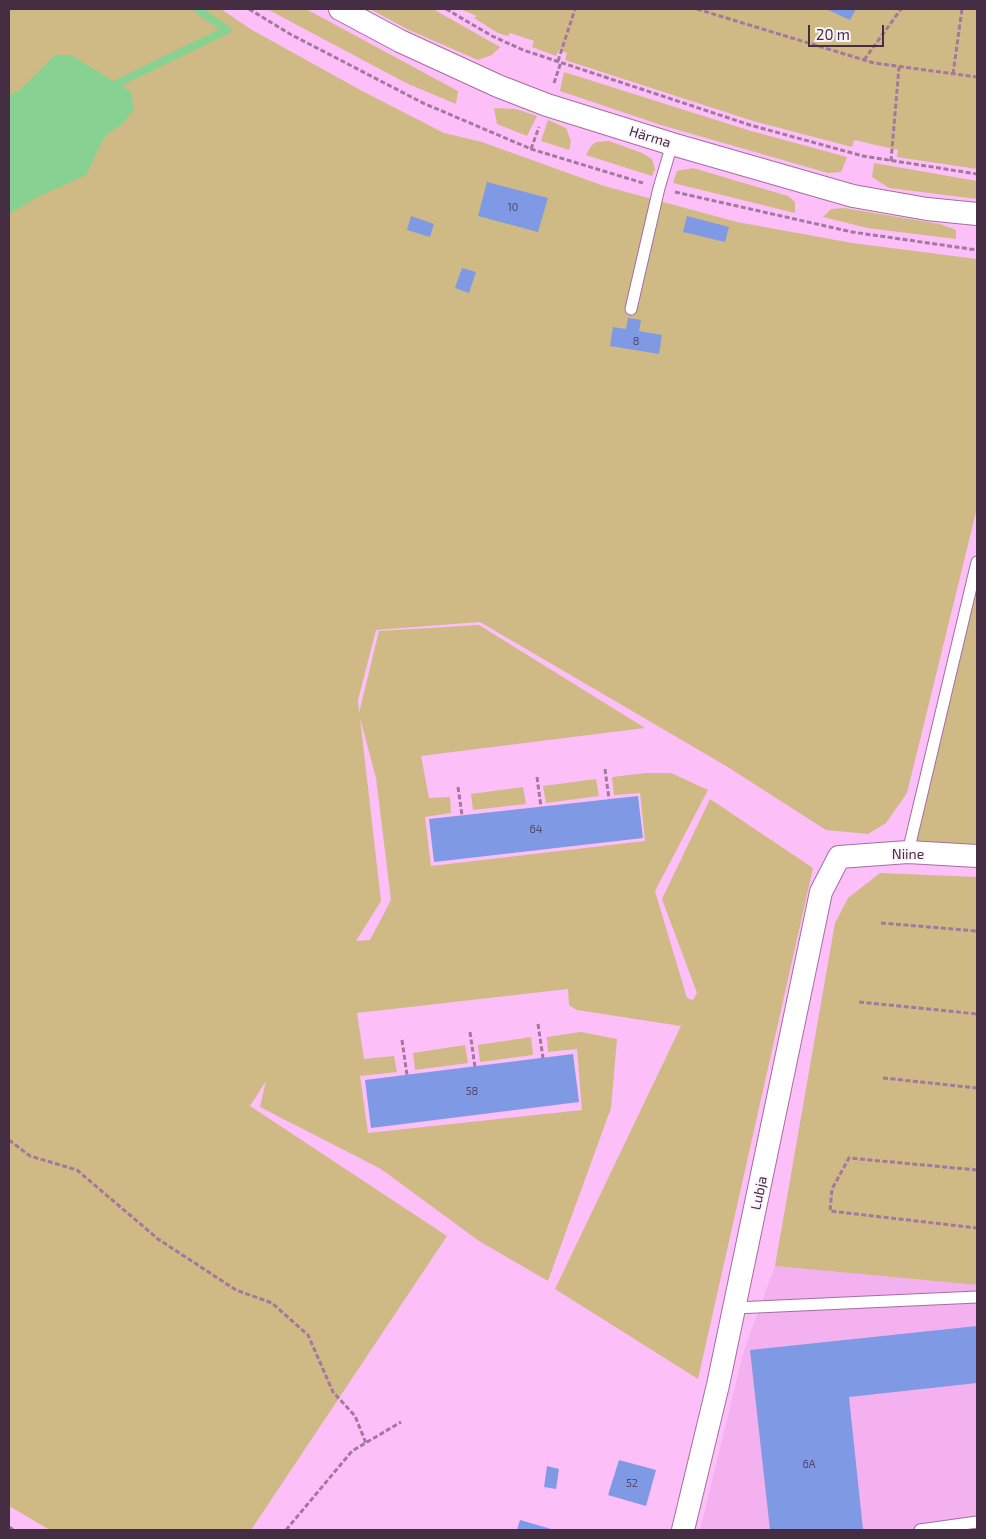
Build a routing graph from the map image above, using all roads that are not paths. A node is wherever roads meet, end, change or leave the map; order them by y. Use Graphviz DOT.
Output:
graph roads {
  1 [pos="340,9"];
  2 [pos="672,144"];
  3 [pos="977,214"];
  4 [pos="631,309"];
  5 [pos="977,562"];
  6 [pos="908,852"];
  7 [pos="977,856"];
  8 [pos="839,857"];
  9 [pos="977,1297"];
  10 [pos="735,1308"];
  11 [pos="977,1522"];
  12 [pos="683,1530"];
  13 [pos="920,1530"];
  1 -- 2 [label="street, Härma"];
  2 -- 3 [label="street, Härma"];
  2 -- 4 [label="lane"];
  5 -- 6 [label="lane"];
  6 -- 7 [label="street, Niine"];
  6 -- 8 [label="street, Niine"];
  8 -- 10 [label="street, Lubja"];
  9 -- 10 [label="lane"];
  10 -- 12 [label="street, Lubja"];
  11 -- 13 [label="lane"];
}
